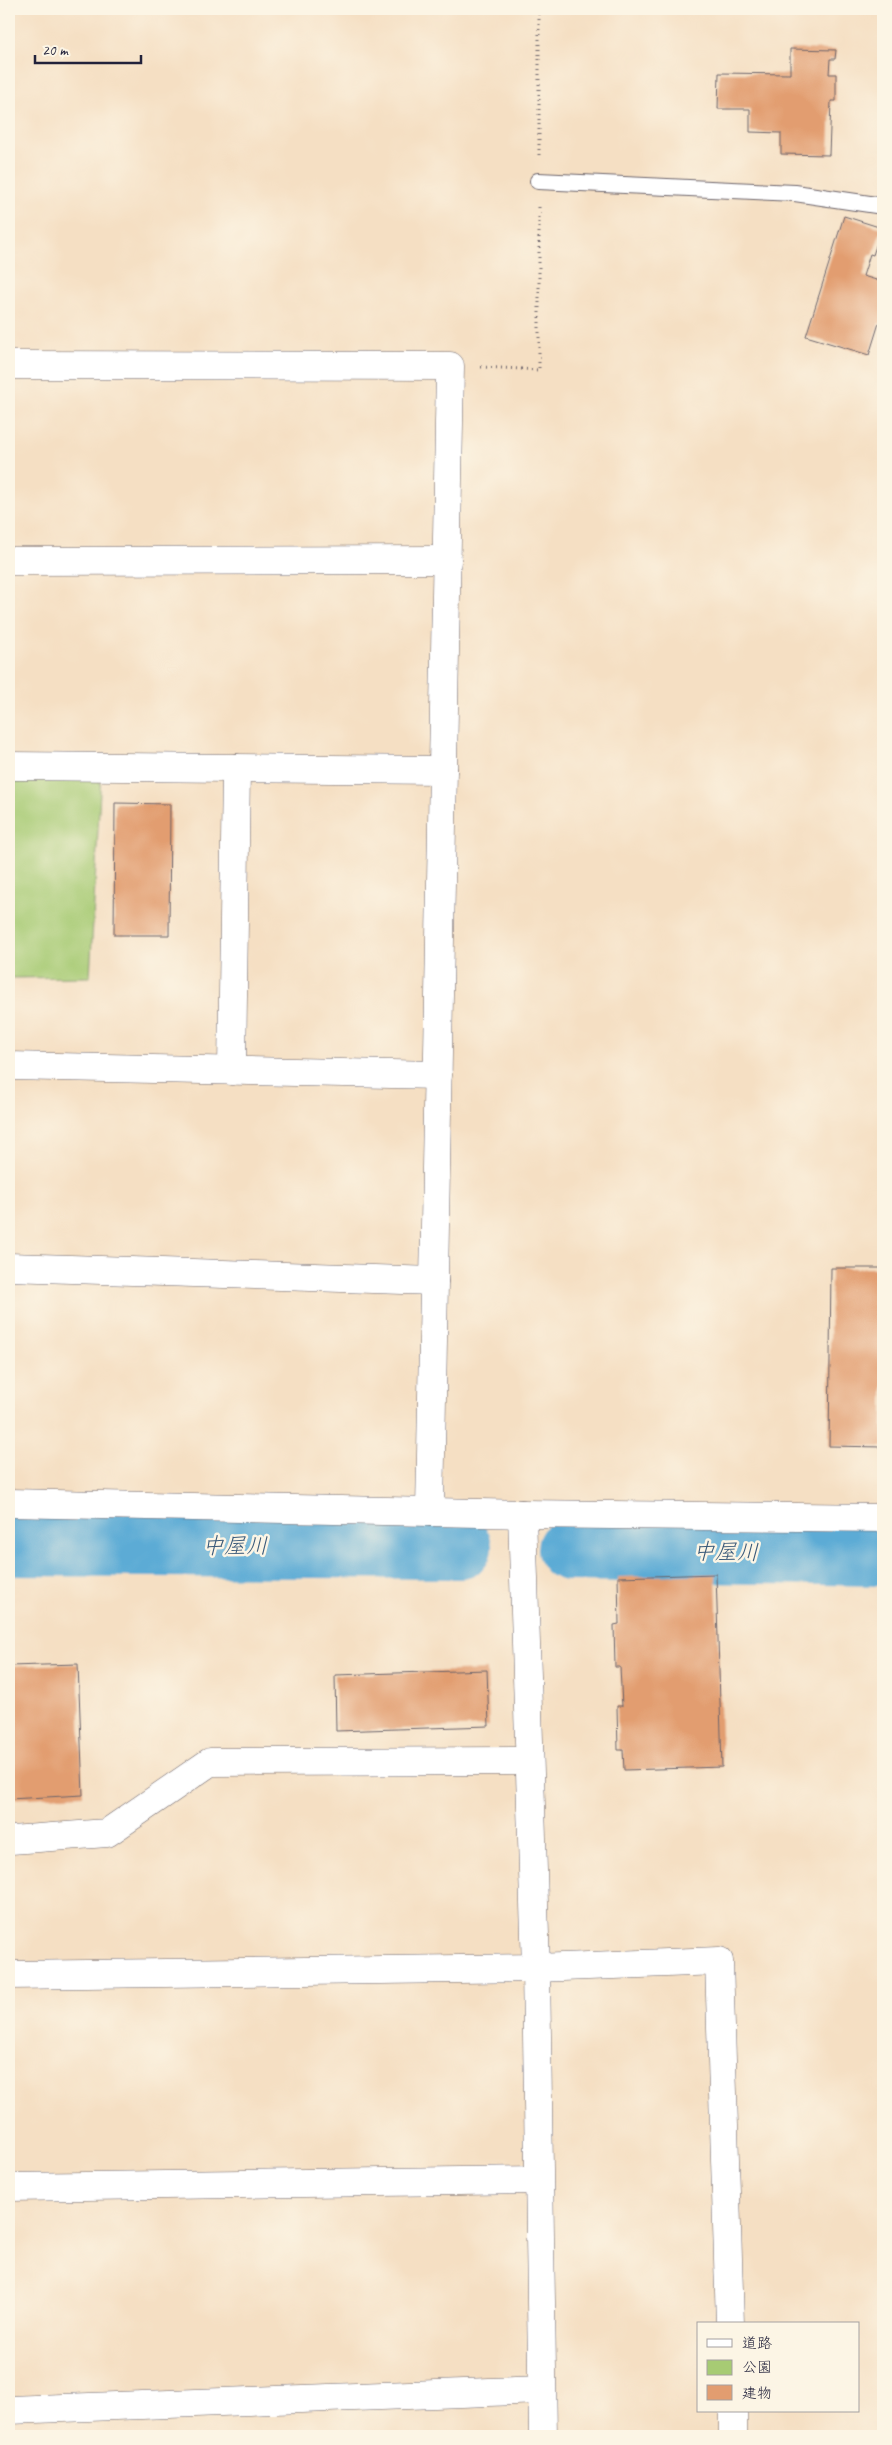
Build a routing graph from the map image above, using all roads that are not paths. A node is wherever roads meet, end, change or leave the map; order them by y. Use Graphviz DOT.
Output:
graph roads {
  1 [pos="538,181"];
  2 [pos="883,206"];
  3 [pos="9,365"];
  4 [pos="447,560"];
  5 [pos="9,561"];
  6 [pos="9,766"];
  7 [pos="236,768"];
  8 [pos="443,770"];
  9 [pos="9,1066"];
  10 [pos="232,1071"];
  11 [pos="438,1075"];
  12 [pos="9,1267"];
  13 [pos="434,1281"];
  14 [pos="9,1503"];
  15 [pos="430,1512"];
  16 [pos="522,1514"];
  17 [pos="883,1518"];
  18 [pos="529,1761"];
  19 [pos="11,1840"];
  20 [pos="536,1968"];
  21 [pos="9,1975"];
  22 [pos="538,2180"];
  23 [pos="9,2187"];
  24 [pos="730,2322"];
  25 [pos="541,2390"];
  26 [pos="9,2410"];
  27 [pos="732,2412"];
  28 [pos="543,2436"];
  29 [pos="733,2436"];
  1 -- 2 [label="lane"];
  3 -- 4 [label="street"];
  4 -- 5 [label="street"];
  4 -- 8 [label="street"];
  6 -- 7 [label="street"];
  7 -- 8 [label="street"];
  7 -- 10 [label="street"];
  8 -- 11 [label="street"];
  9 -- 10 [label="street"];
  10 -- 11 [label="street"];
  11 -- 13 [label="street"];
  12 -- 13 [label="street"];
  13 -- 15 [label="street"];
  14 -- 15 [label="street"];
  15 -- 16 [label="street"];
  16 -- 17 [label="street"];
  16 -- 18 [label="street"];
  18 -- 19 [label="street"];
  18 -- 20 [label="street"];
  20 -- 21 [label="street"];
  20 -- 22 [label="street"];
  20 -- 24 [label="street"];
  22 -- 23 [label="street"];
  22 -- 25 [label="street"];
  25 -- 26 [label="street"];
  25 -- 28 [label="street"];
  27 -- 29 [label="street"];
}
